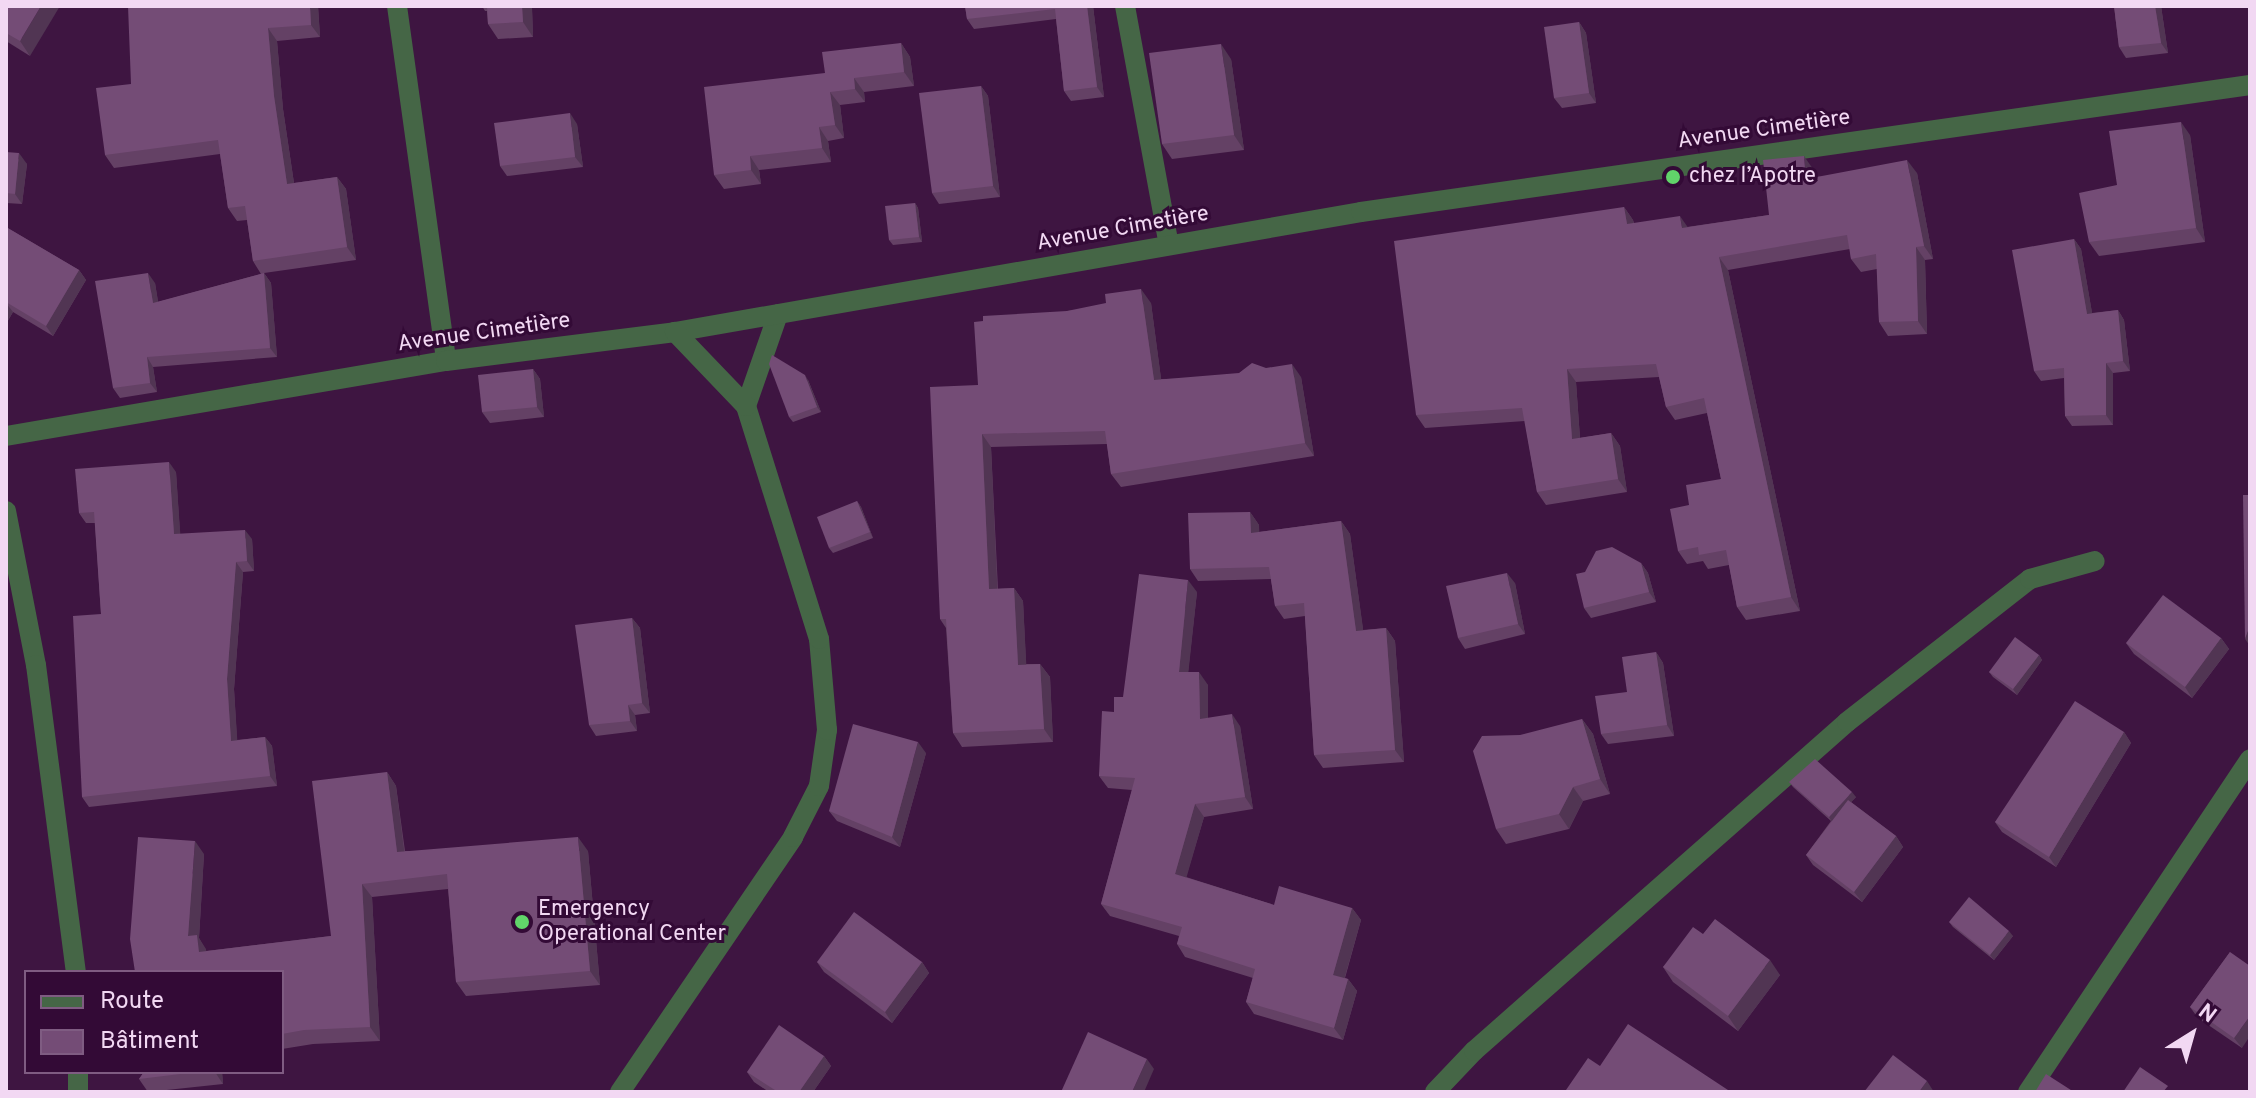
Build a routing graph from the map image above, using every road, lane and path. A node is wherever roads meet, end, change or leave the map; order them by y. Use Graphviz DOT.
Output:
graph roads {
  1 [pos="397,6"];
  2 [pos="1125,6"];
  3 [pos="2250,85"];
  4 [pos="1169,245"];
  5 [pos="778,314"];
  6 [pos="675,332"];
  7 [pos="446,361"];
  8 [pos="746,406"];
  9 [pos="6,436"];
  10 [pos="6,511"];
  11 [pos="2095,561"];
  12 [pos="2250,759"];
  13 [pos="76,970"];
  14 [pos="620,1092"];
  15 [pos="1435,1092"];
  16 [pos="2028,1092"];
  1 -- 7 [label="street"];
  2 -- 4 [label="street"];
  3 -- 4 [label="street, Avenue Cimetière"];
  4 -- 5 [label="street, Avenue Cimetière"];
  5 -- 6 [label="street, Avenue Cimetière"];
  5 -- 8 [label="street"];
  6 -- 7 [label="street, Avenue Cimetière"];
  6 -- 8 [label="street"];
  7 -- 9 [label="street, Avenue Cimetière"];
  8 -- 14 [label="street"];
  10 -- 13 [label="street"];
  11 -- 15 [label="street"];
  12 -- 16 [label="street"];
}
